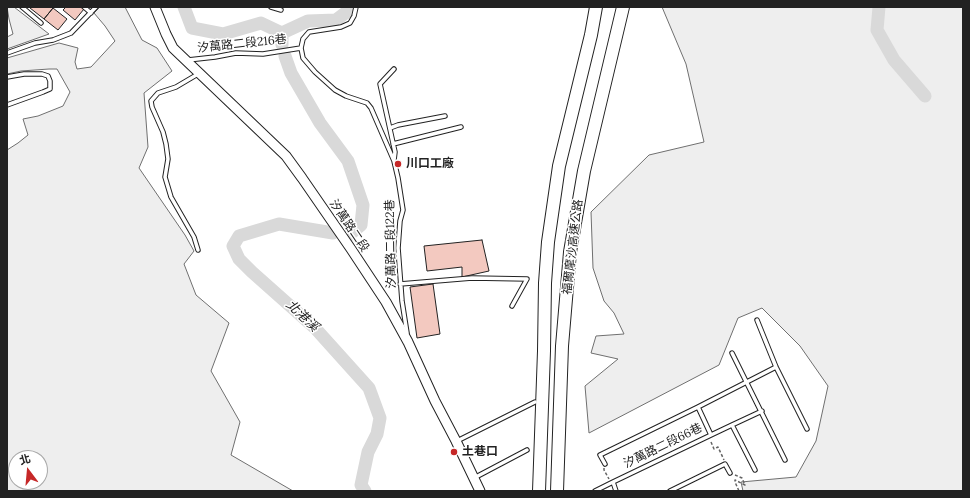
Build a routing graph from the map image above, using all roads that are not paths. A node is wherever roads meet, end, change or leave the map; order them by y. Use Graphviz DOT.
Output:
graph roads {
  1 [pos="22,7"];
  2 [pos="84,7"];
  3 [pos="96,7"];
  4 [pos="155,7"];
  5 [pos="271,7"];
  6 [pos="356,7"];
  7 [pos="596,7"];
  8 [pos="623,7"];
  9 [pos="280,10"];
  10 [pos="91,12"];
  11 [pos="41,22"];
  12 [pos="301,48"];
  13 [pos="7,54"];
  14 [pos="185,60"];
  15 [pos="394,69"];
  16 [pos="199,74"];
  17 [pos="7,77"];
  18 [pos="7,105"];
  19 [pos="445,116"];
  20 [pos="461,127"];
  21 [pos="390,128"];
  22 [pos="393,144"];
  23 [pos="394,161"];
  24 [pos="198,250"];
  25 [pos="400,284"];
  26 [pos="512,306"];
  27 [pos="757,320"];
  28 [pos="408,342"];
  29 [pos="732,353"];
  30 [pos="776,367"];
  31 [pos="747,382"];
  32 [pos="535,402"];
  33 [pos="698,407"];
  34 [pos="762,411"];
  35 [pos="732,425"];
  36 [pos="807,429"];
  37 [pos="710,435"];
  38 [pos="456,441"];
  39 [pos="527,450"];
  40 [pos="785,460"];
  41 [pos="605,464"];
  42 [pos="754,470"];
  43 [pos="730,473"];
  44 [pos="474,478"];
  45 [pos="612,483"];
  46 [pos="480,491"];
  47 [pos="539,491"];
  48 [pos="557,491"];
  49 [pos="595,491"];
  50 [pos="616,491"];
  51 [pos="670,491"];
  1 -- 11 [label="lane"];
  2 -- 10 [label="lane"];
  3 -- 10 [label="lane"];
  4 -- 14 [label="street, 汐萬路二段"];
  5 -- 9 [label="lane"];
  6 -- 12 [label="lane"];
  7 -- 47 [label="highway, 福爾摩沙高速公路"];
  8 -- 48 [label="highway, 福爾摩沙高速公路"];
  10 -- 13 [label="lane"];
  12 -- 14 [label="lane, 汐萬路二段216巷"];
  12 -- 23 [label="lane, 汐萬路二段122巷"];
  14 -- 16 [label="street, 汐萬路二段"];
  15 -- 21 [label="lane"];
  16 -- 24 [label="lane"];
  16 -- 28 [label="street, 汐萬路二段"];
  17 -- 18 [label="lane"];
  19 -- 21 [label="lane"];
  20 -- 22 [label="lane"];
  21 -- 22 [label="lane"];
  22 -- 23 [label="lane"];
  23 -- 25 [label="lane, 汐萬路二段122巷"];
  25 -- 26 [label="lane"];
  25 -- 28 [label="lane, 汐萬路二段122巷"];
  27 -- 30 [label="lane"];
  28 -- 38 [label="street, 汐萬路二段"];
  29 -- 31 [label="lane"];
  30 -- 31 [label="lane, 汐萬路二段66巷"];
  30 -- 36 [label="lane"];
  31 -- 33 [label="lane, 汐萬路二段66巷"];
  31 -- 34 [label="lane"];
  32 -- 38 [label="lane"];
  33 -- 37 [label="lane, 汐萬路二段66巷"];
  33 -- 41 [label="lane"];
  34 -- 35 [label="lane"];
  34 -- 40 [label="lane"];
  35 -- 37 [label="lane"];
  35 -- 42 [label="lane"];
  37 -- 45 [label="lane, 汐萬路二段66巷"];
  38 -- 44 [label="street, 汐萬路二段"];
  39 -- 44 [label="lane"];
  43 -- 51 [label="lane"];
  44 -- 46 [label="street, 汐萬路二段"];
  45 -- 49 [label="lane"];
  45 -- 50 [label="lane, 汐萬路二段66巷"];
}
